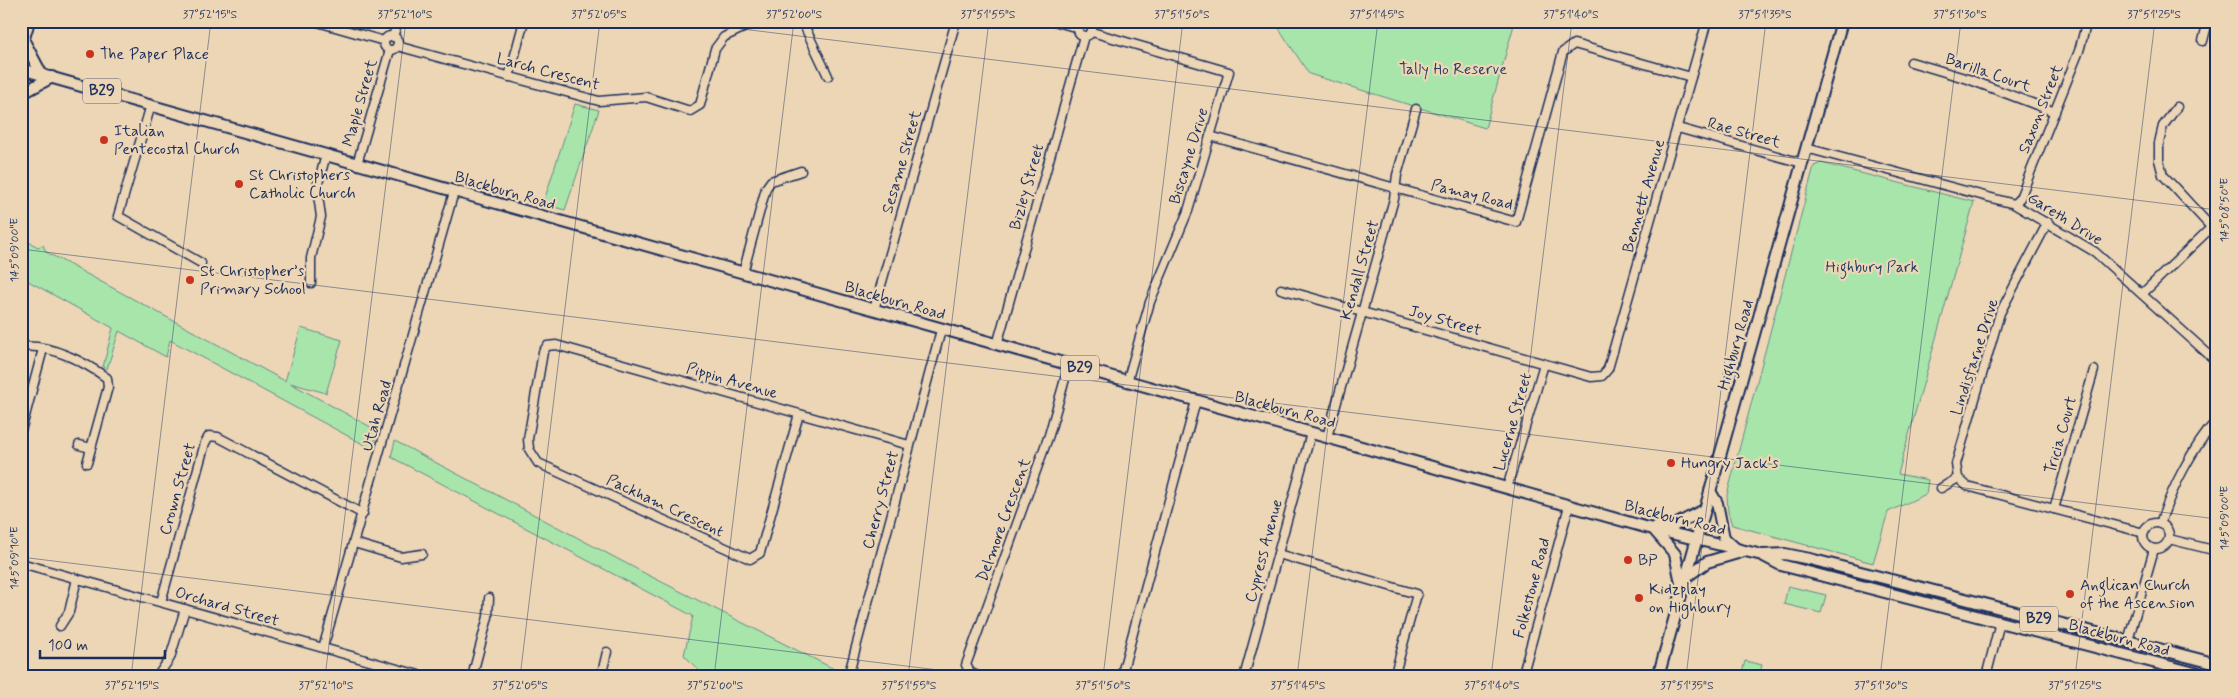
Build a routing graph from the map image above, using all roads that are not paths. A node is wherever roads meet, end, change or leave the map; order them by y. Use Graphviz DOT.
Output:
graph roads {
  1 [pos="314,21"];
  2 [pos="398,21"];
  3 [pos="524,21"];
  4 [pos="758,21"];
  5 [pos="802,21"];
  6 [pos="956,21"];
  7 [pos="1054,21"];
  8 [pos="1707,21"];
  9 [pos="1842,21"];
  10 [pos="2088,21"];
  11 [pos="2208,21"];
  12 [pos="1088,22"];
  13 [pos="1078,28"];
  14 [pos="1092,32"];
  15 [pos="24,33"];
  16 [pos="1084,36"];
  17 [pos="393,37"];
  18 [pos="2203,41"];
  19 [pos="384,42"];
  20 [pos="397,46"];
  21 [pos="390,50"];
  22 [pos="1911,62"];
  23 [pos="21,69"];
  24 [pos="47,76"];
  25 [pos="828,76"];
  26 [pos="509,77"];
  27 [pos="1691,77"];
  28 [pos="21,94"];
  29 [pos="151,105"];
  30 [pos="2176,107"];
  31 [pos="1416,109"];
  32 [pos="2055,112"];
  33 [pos="1678,128"];
  34 [pos="1210,136"];
  35 [pos="1806,148"];
  36 [pos="326,155"];
  37 [pos="1802,163"];
  38 [pos="357,164"];
  39 [pos="801,171"];
  40 [pos="1395,189"];
  41 [pos="454,192"];
  42 [pos="2014,204"];
  43 [pos="2048,222"];
  44 [pos="2214,224"];
  45 [pos="201,263"];
  46 [pos="743,274"];
  47 [pos="311,283"];
  48 [pos="1282,289"];
  49 [pos="2142,294"];
  50 [pos="874,310"];
  51 [pos="1363,312"];
  52 [pos="941,330"];
  53 [pos="997,345"];
  54 [pos="547,346"];
  55 [pos="21,347"];
  56 [pos="43,349"];
  57 [pos="2217,362"];
  58 [pos="1544,364"];
  59 [pos="1069,365"];
  60 [pos="2094,370"];
  61 [pos="1602,376"];
  62 [pos="1127,382"];
  63 [pos="1196,401"];
  64 [pos="799,414"];
  65 [pos="2217,420"];
  66 [pos="21,431"];
  67 [pos="1311,433"];
  68 [pos="1327,437"];
  69 [pos="79,445"];
  70 [pos="909,445"];
  71 [pos="91,448"];
  72 [pos="87,462"];
  73 [pos="1958,478"];
  74 [pos="1507,488"];
  75 [pos="1941,488"];
  76 [pos="1710,491"];
  77 [pos="1569,506"];
  78 [pos="2054,509"];
  79 [pos="1704,510"];
  80 [pos="363,514"];
  81 [pos="2160,524"];
  82 [pos="1649,528"];
  83 [pos="2144,532"];
  84 [pos="2169,539"];
  85 [pos="1696,540"];
  86 [pos="354,543"];
  87 [pos="2154,549"];
  88 [pos="1740,550"];
  89 [pos="2217,551"];
  90 [pos="422,554"];
  91 [pos="1278,554"];
  92 [pos="1762,555"];
  93 [pos="21,563"];
  94 [pos="1686,577"];
  95 [pos="77,579"];
  96 [pos="1681,589"];
  97 [pos="490,598"];
  98 [pos="161,602"];
  99 [pos="185,609"];
  100 [pos="2003,609"];
  101 [pos="2000,622"];
  102 [pos="60,626"];
  103 [pos="2128,642"];
  104 [pos="323,648"];
  105 [pos="608,652"];
  106 [pos="2125,654"];
  107 [pos="2217,664"];
  108 [pos="157,677"];
  109 [pos="426,677"];
  110 [pos="472,677"];
  111 [pos="601,677"];
  112 [pos="848,677"];
  113 [pos="979,677"];
  114 [pos="1121,677"];
  115 [pos="1244,677"];
  116 [pos="1394,677"];
  117 [pos="1522,677"];
  118 [pos="1658,677"];
  119 [pos="1986,677"];
  120 [pos="2210,677"];
  1 -- 19 [label="street"];
  2 -- 17 [label="street"];
  3 -- 26 [label="street"];
  4 -- 26 [label="street, Larch Crescent"];
  5 -- 25 [label="street"];
  6 -- 50 [label="street, Sesame Street"];
  7 -- 13 [label="street"];
  8 -- 27 [label="street, Bennett Avenue"];
  9 -- 35 [label="main road, Highbury Road"];
  10 -- 32 [label="street, Saxon Street"];
  11 -- 18 [label="street"];
  12 -- 13 [label="street"];
  12 -- 14 [label="street"];
  13 -- 16 [label="street"];
  14 -- 16 [label="street"];
  14 -- 34 [label="street, Biscayne Drive"];
  15 -- 24 [label="main road"];
  16 -- 53 [label="street, Bizley Street"];
  17 -- 19 [label="street"];
  17 -- 20 [label="street"];
  19 -- 21 [label="street"];
  20 -- 21 [label="street"];
  20 -- 26 [label="street, Larch Crescent"];
  21 -- 38 [label="street, Maple Street"];
  22 -- 32 [label="street, Barilla Court"];
  23 -- 24 [label="main road, Blackburn Road / B29"];
  24 -- 28 [label="main road"];
  24 -- 29 [label="main road, Blackburn Road / B29"];
  27 -- 33 [label="street, Bennett Avenue"];
  27 -- 40 [label="street, Pamay Road"];
  29 -- 36 [label="main road, Blackburn Road / B29"];
  29 -- 45 [label="street"];
  30 -- 44 [label="street"];
  31 -- 40 [label="street, Kendall Street"];
  32 -- 42 [label="street, Saxon Street"];
  33 -- 37 [label="street, Rae Street"];
  33 -- 61 [label="street, Bennett Avenue"];
  34 -- 40 [label="street, Pamay Road"];
  34 -- 62 [label="street, Biscayne Drive"];
  35 -- 37 [label="main road, Highbury Road"];
  35 -- 42 [label="street, Gareth Drive"];
  36 -- 38 [label="main road, Blackburn Road / B29"];
  36 -- 47 [label="street"];
  37 -- 76 [label="main road, Highbury Road"];
  38 -- 41 [label="main road, Blackburn Road / B29"];
  39 -- 46 [label="street"];
  40 -- 51 [label="street, Kendall Street"];
  41 -- 46 [label="main road, Blackburn Road / B29"];
  41 -- 80 [label="street, Utah Road"];
  42 -- 43 [label="street, Gareth Drive"];
  43 -- 49 [label="street, Gareth Drive"];
  43 -- 73 [label="street, Lindisfarne Drive"];
  44 -- 49 [label="street"];
  46 -- 50 [label="main road, Blackburn Road / B29"];
  48 -- 51 [label="street, Joy Street"];
  49 -- 57 [label="street, Gareth Drive"];
  50 -- 52 [label="main road, Blackburn Road / B29"];
  51 -- 58 [label="street, Joy Street"];
  51 -- 68 [label="street, Kendall Street"];
  52 -- 53 [label="main road, Blackburn Road / B29"];
  52 -- 70 [label="street, Cherry Street"];
  53 -- 59 [label="main road, Blackburn Road / B29"];
  54 -- 64 [label="street, Pippin Avenue"];
  54 -- 64 [label="street, Packham Crescent"];
  55 -- 56 [label="street"];
  56 -- 66 [label="street"];
  56 -- 71 [label="street"];
  58 -- 61 [label="street, Joy Street"];
  58 -- 74 [label="street, Lucerne Street"];
  59 -- 62 [label="main road, Blackburn Road / B29"];
  59 -- 113 [label="street, Delmore Crescent"];
  60 -- 78 [label="street, Tricia Court"];
  62 -- 63 [label="main road, Blackburn Road / B29"];
  63 -- 67 [label="main road, Blackburn Road / B29"];
  63 -- 114 [label="street"];
  64 -- 70 [label="street, Pippin Avenue"];
  65 -- 81 [label="street"];
  67 -- 68 [label="main road, Blackburn Road / B29"];
  67 -- 91 [label="street, Cypress Avenue"];
  68 -- 74 [label="main road, Blackburn Road / B29"];
  69 -- 71 [label="street"];
  70 -- 112 [label="street, Cherry Street"];
  71 -- 72 [label="street"];
  73 -- 75 [label="street"];
  73 -- 78 [label="street"];
  74 -- 77 [label="main road, Blackburn Road / B29"];
  76 -- 79 [label="main road, Highbury Road"];
  76 -- 88 [label="main road"];
  77 -- 82 [label="main road, Blackburn Road / B29"];
  77 -- 117 [label="street, Folkestone Road"];
  78 -- 83 [label="street"];
  79 -- 82 [label="main road"];
  79 -- 85 [label="main road, Highbury Road"];
  80 -- 86 [label="street, Utah Road"];
  80 -- 98 [label="street, Crown Street"];
  81 -- 83 [label="street"];
  81 -- 84 [label="street"];
  82 -- 85 [label="main road, Blackburn Road / B29"];
  82 -- 96 [label="main road"];
  83 -- 87 [label="street"];
  84 -- 87 [label="street"];
  84 -- 89 [label="street"];
  85 -- 88 [label="main road, Blackburn Road / B29"];
  85 -- 94 [label="main road, Highbury Road"];
  86 -- 90 [label="street"];
  86 -- 104 [label="street, Utah Road"];
  87 -- 103 [label="street"];
  88 -- 92 [label="main road, Blackburn Road / B29"];
  88 -- 94 [label="main road"];
  91 -- 115 [label="street, Cypress Avenue"];
  91 -- 116 [label="street"];
  92 -- 100 [label="main road, Blackburn Road / B29"];
  92 -- 101 [label="main road, Blackburn Road / B29"];
  93 -- 95 [label="street, Orchard Street"];
  94 -- 96 [label="main road, Highbury Road"];
  95 -- 98 [label="street, Orchard Street"];
  95 -- 102 [label="street"];
  96 -- 118 [label="main road, Highbury Road"];
  97 -- 110 [label="street"];
  98 -- 99 [label="street, Orchard Street"];
  99 -- 104 [label="street, Orchard Street"];
  99 -- 108 [label="street"];
  100 -- 101 [label="main road"];
  100 -- 103 [label="main road, Blackburn Road / B29"];
  101 -- 106 [label="main road, Blackburn Road / B29"];
  101 -- 119 [label="street"];
  103 -- 106 [label="main road"];
  103 -- 107 [label="main road, Blackburn Road / B29"];
  104 -- 109 [label="street, Orchard Street"];
  105 -- 111 [label="street"];
  106 -- 120 [label="main road, Blackburn Road / B29"];
}
